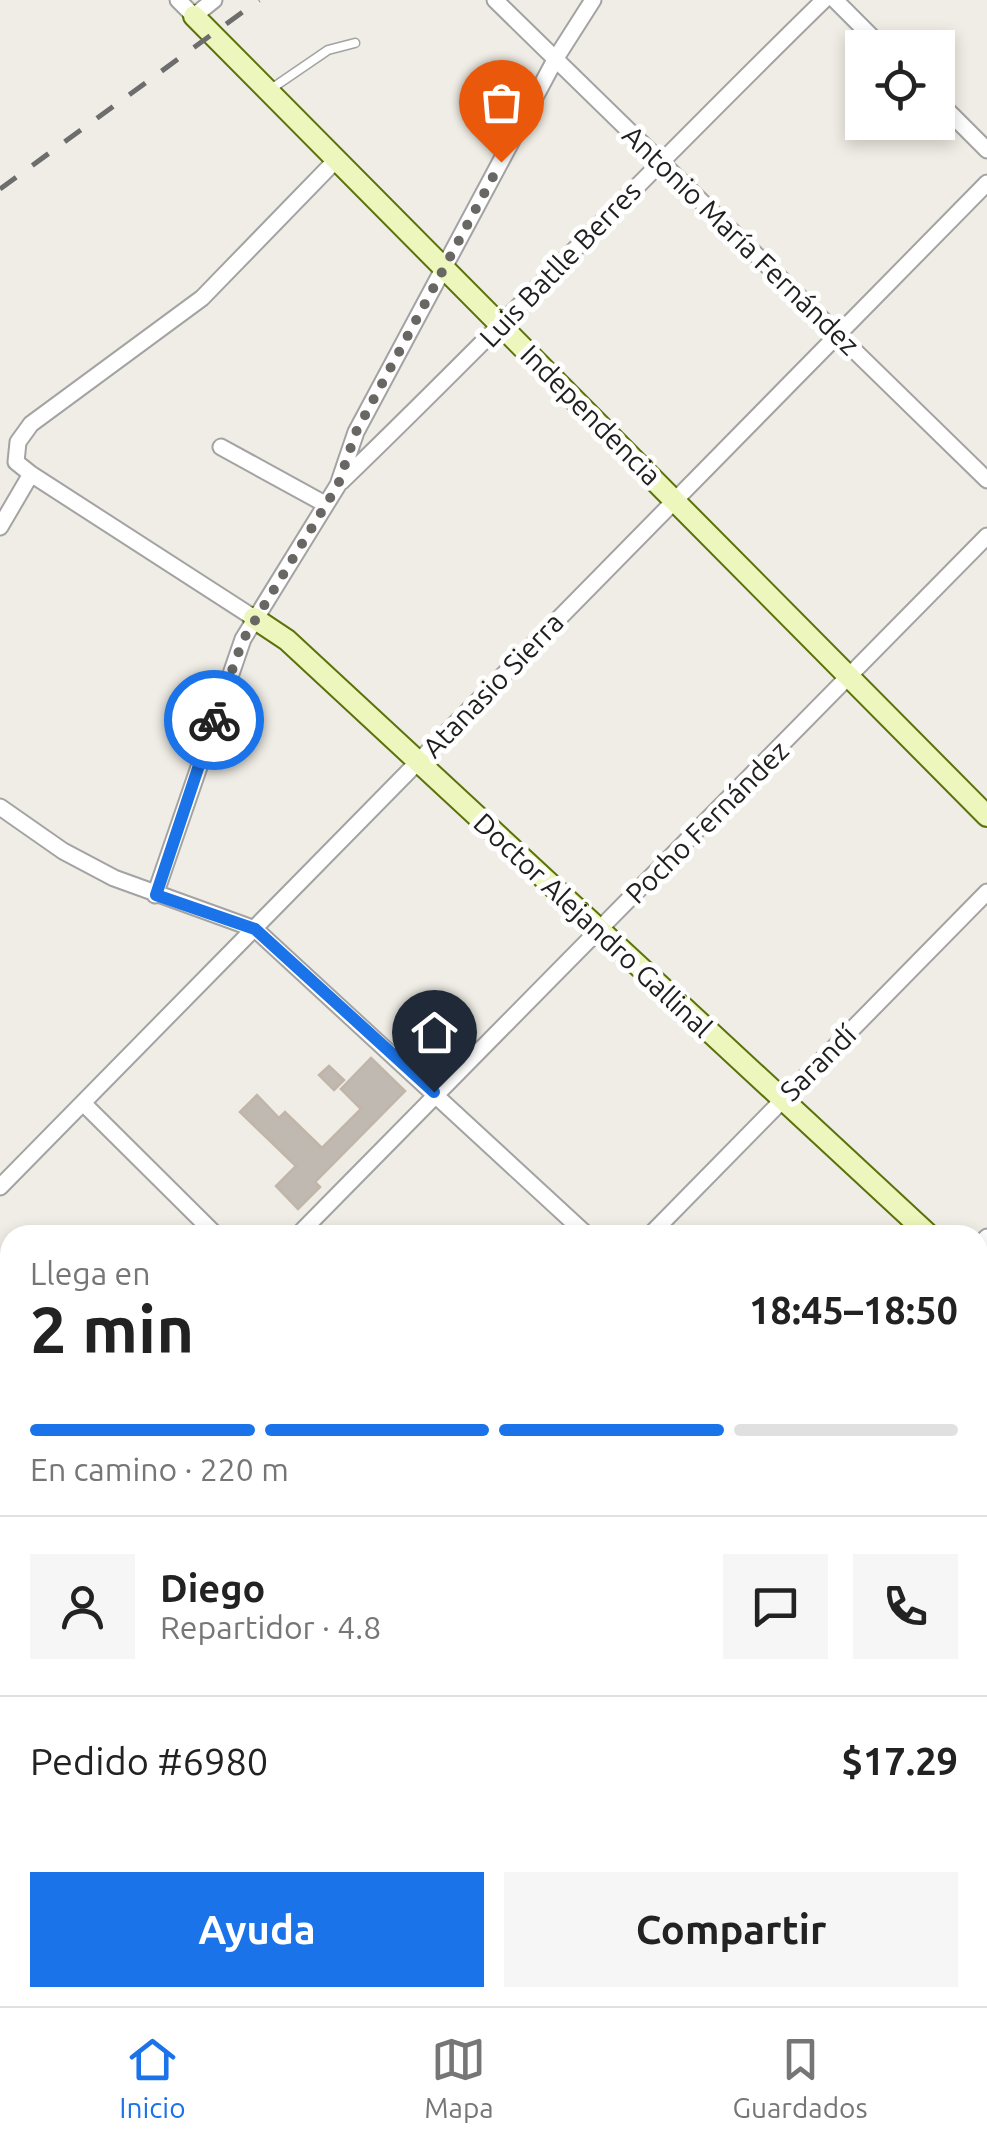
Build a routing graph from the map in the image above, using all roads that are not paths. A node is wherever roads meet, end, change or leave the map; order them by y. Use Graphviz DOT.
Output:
graph roads {
  1 [pos="178,0"];
  2 [pos="214,0"];
  3 [pos="495,0"];
  4 [pos="593,0"];
  5 [pos="824,0"];
  6 [pos="835,0"];
  7 [pos="194,16"];
  8 [pos="865,30"];
  9 [pos="355,43"];
  10 [pos="556,58"];
  11 [pos="268,90"];
  12 [pos="955,118"];
  13 [pos="987,150"];
  14 [pos="337,159"];
  15 [pos="660,161"];
  16 [pos="987,183"];
  17 [pos="446,267"];
  18 [pos="503,326"];
  19 [pos="836,334"];
  20 [pos="221,447"];
  21 [pos="31,474"];
  22 [pos="987,480"];
  23 [pos="338,485"];
  24 [pos="674,499"];
  25 [pos="325,504"];
  26 [pos="0,526"];
  27 [pos="987,536"];
  28 [pos="254,618"];
  29 [pos="852,677"];
  30 [pos="417,763"];
  31 [pos="0,807"];
  32 [pos="987,816"];
  33 [pos="987,892"];
  34 [pos="156,895"];
  35 [pos="255,929"];
  36 [pos="598,931"];
  37 [pos="434,1092"];
  38 [pos="782,1100"];
  39 [pos="83,1103"];
  40 [pos="0,1187"];
  41 [pos="206,1225"];
  42 [pos="308,1225"];
  43 [pos="576,1225"];
  44 [pos="660,1225"];
  45 [pos="918,1225"];
  1 -- 7 [label="street"];
  2 -- 7 [label="street"];
  3 -- 10 [label="street, Antonio María Fernández"];
  4 -- 10 [label="street"];
  5 -- 15 [label="street, Luis Batlle Berres"];
  6 -- 8 [label="street"];
  7 -- 11 [label="street, Independencia"];
  9 -- 11 [label="lane"];
  10 -- 15 [label="street, Antonio María Fernández"];
  10 -- 17 [label="street"];
  11 -- 14 [label="street, Independencia"];
  12 -- 13 [label="street"];
  14 -- 17 [label="street, Independencia"];
  14 -- 21 [label="street"];
  15 -- 18 [label="street, Luis Batlle Berres"];
  15 -- 19 [label="street, Antonio María Fernández"];
  16 -- 19 [label="street, Atanasio Sierra"];
  17 -- 18 [label="street, Independencia"];
  17 -- 23 [label="street"];
  18 -- 23 [label="street, Luis Batlle Berres"];
  18 -- 24 [label="street, Independencia"];
  19 -- 22 [label="street, Antonio María Fernández"];
  19 -- 24 [label="street, Atanasio Sierra"];
  20 -- 25 [label="street"];
  21 -- 26 [label="street"];
  21 -- 28 [label="street"];
  23 -- 25 [label="street"];
  24 -- 29 [label="street, Independencia"];
  24 -- 30 [label="street, Atanasio Sierra"];
  25 -- 28 [label="street"];
  27 -- 29 [label="street, Pocho Fernández"];
  28 -- 30 [label="street, Doctor Alejandro Gallinal"];
  28 -- 34 [label="street"];
  29 -- 32 [label="street, Independencia"];
  29 -- 36 [label="street, Pocho Fernández"];
  30 -- 35 [label="street, Atanasio Sierra"];
  30 -- 36 [label="street, Doctor Alejandro Gallinal"];
  31 -- 34 [label="street"];
  33 -- 38 [label="street, Sarandí"];
  34 -- 35 [label="street"];
  35 -- 37 [label="street"];
  35 -- 39 [label="street, Atanasio Sierra"];
  36 -- 37 [label="street, Pocho Fernández"];
  36 -- 38 [label="street, Doctor Alejandro Gallinal"];
  37 -- 42 [label="street, Pocho Fernández"];
  37 -- 43 [label="street"];
  38 -- 44 [label="street, Sarandí"];
  38 -- 45 [label="street, Doctor Alejandro Gallinal"];
  39 -- 40 [label="street, Atanasio Sierra"];
  39 -- 41 [label="street"];
}
